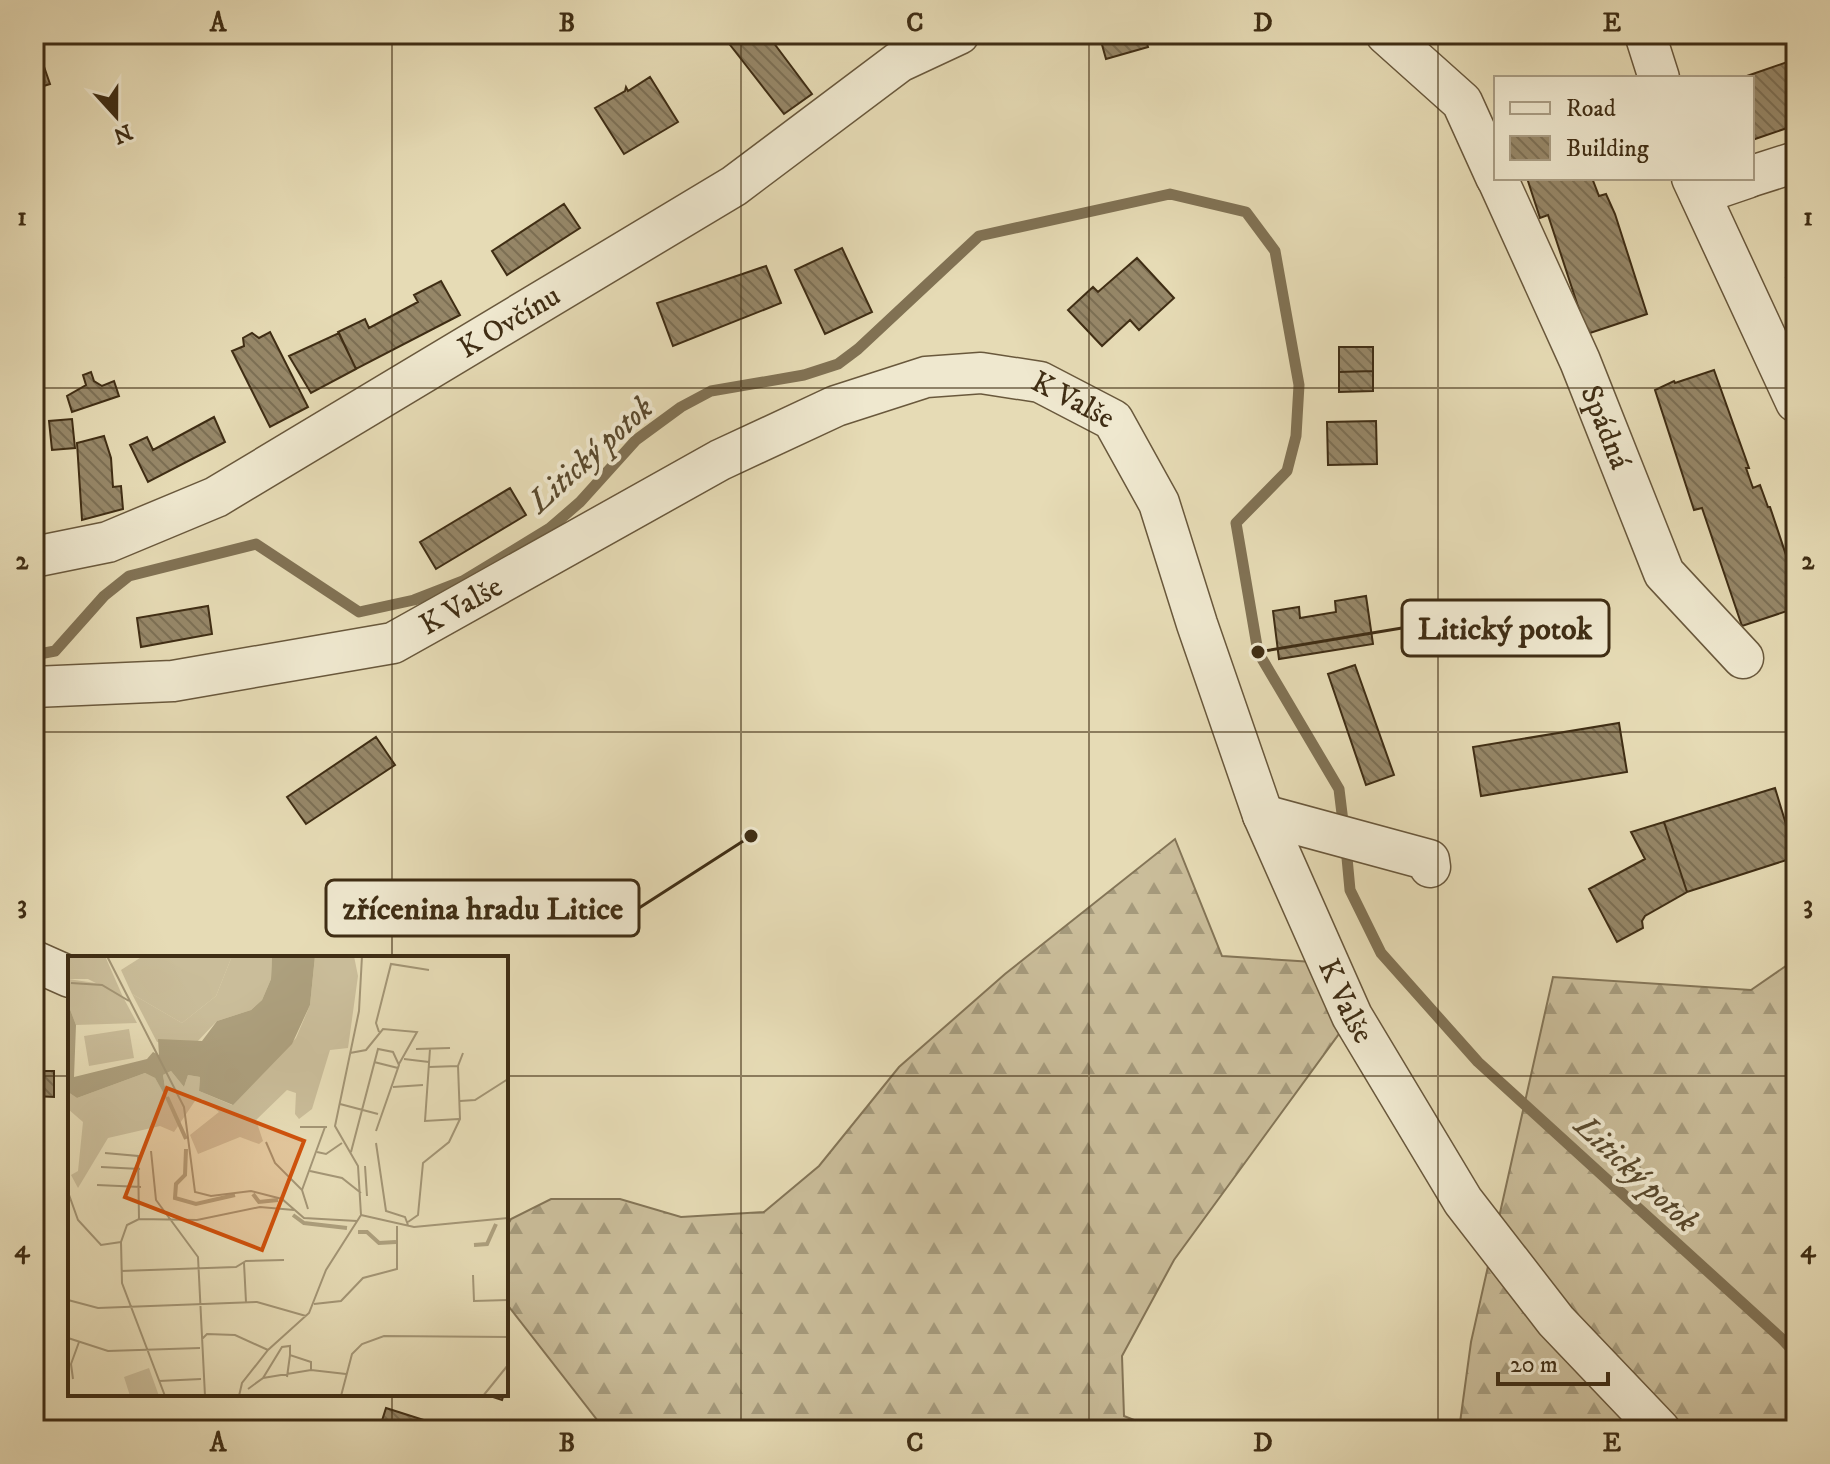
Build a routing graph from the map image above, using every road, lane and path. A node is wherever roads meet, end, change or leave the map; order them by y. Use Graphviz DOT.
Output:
graph roads {
  1 [pos="959,34"];
  2 [pos="1386,34"];
  3 [pos="1645,34"];
  4 [pos="1658,76"];
  5 [pos="1796,162"];
  6 [pos="1494,173"];
  7 [pos="1754,176"];
  8 [pos="1497,180"];
  9 [pos="1732,180"];
  10 [pos="1696,186"];
  11 [pos="1795,397"];
  12 [pos="34,557"];
  13 [pos="1743,658"];
  14 [pos="34,687"];
  15 [pos="1263,815"];
  16 [pos="1430,867"];
  17 [pos="34,961"];
  18 [pos="68,976"];
  19 [pos="1660,1430"];
  1 -- 12 [label="street, K Ovčínu"];
  2 -- 6 [label="street, Spádná"];
  3 -- 4 [label="street"];
  5 -- 7 [label="street"];
  8 -- 13 [label="street, Spádná"];
  9 -- 10 [label="street"];
  10 -- 11 [label="street"];
  14 -- 15 [label="street, K Valše"];
  15 -- 16 [label="street"];
  15 -- 19 [label="street, K Valše"];
  17 -- 18 [label="street"];
}
